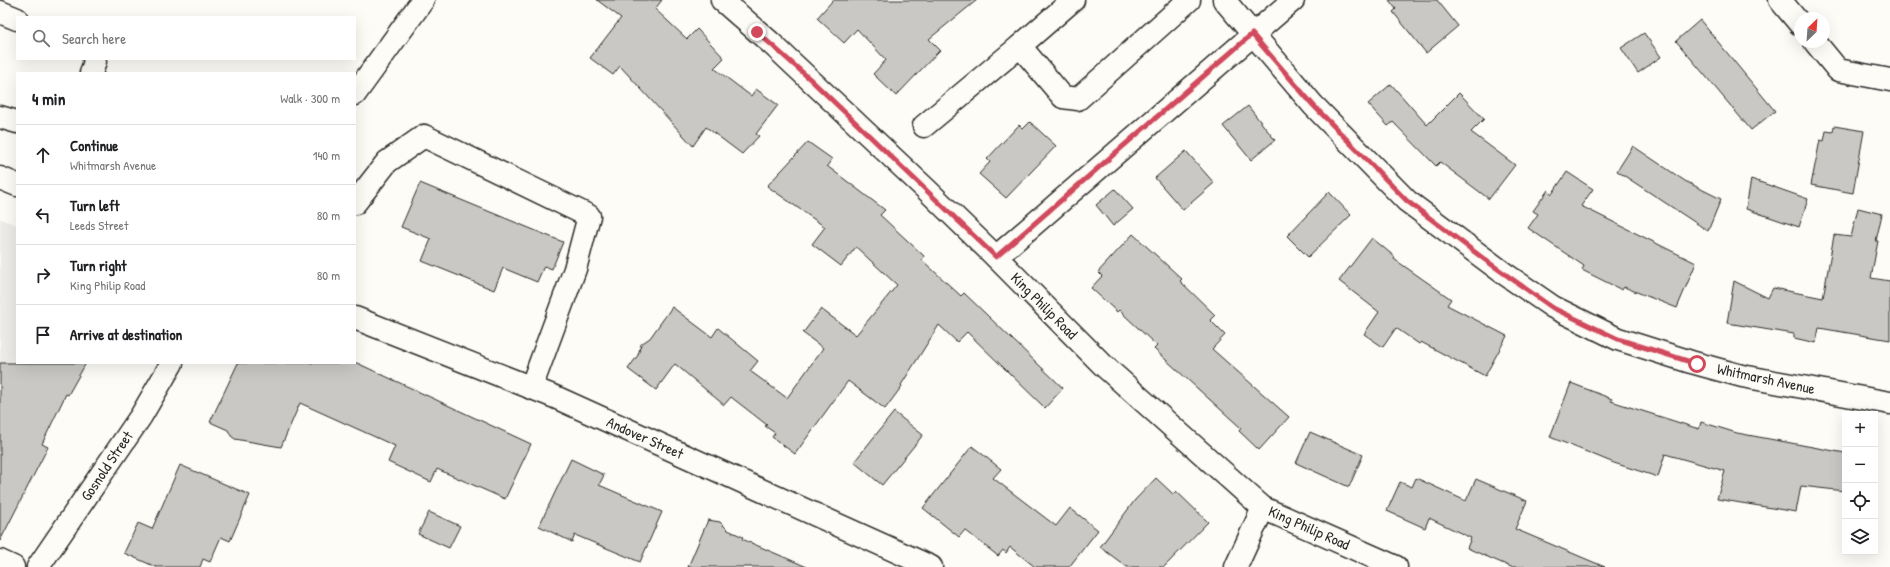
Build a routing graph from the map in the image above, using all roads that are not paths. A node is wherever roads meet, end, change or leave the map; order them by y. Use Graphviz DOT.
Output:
graph roads {
  1 [pos="423,0"];
  2 [pos="722,0"];
  3 [pos="1073,0"];
  4 [pos="1189,0"];
  5 [pos="1224,0"];
  6 [pos="1293,0"];
  7 [pos="1780,0"];
  8 [pos="0,12"];
  9 [pos="1794,17"];
  10 [pos="16,19"];
  11 [pos="1252,34"];
  12 [pos="1020,46"];
  13 [pos="1820,48"];
  14 [pos="94,60"];
  15 [pos="91,72"];
  16 [pos="1890,80"];
  17 [pos="356,93"];
  18 [pos="0,117"];
  19 [pos="16,122"];
  20 [pos="924,126"];
  21 [pos="0,178"];
  22 [pos="16,185"];
  23 [pos="356,202"];
  24 [pos="996,257"];
  25 [pos="356,318"];
  26 [pos="171,364"];
  27 [pos="532,388"];
  28 [pos="1890,403"];
  29 [pos="1263,508"];
  30 [pos="0,561"];
  31 [pos="13,567"];
  32 [pos="38,567"];
  33 [pos="931,567"];
  34 [pos="1236,567"];
  35 [pos="1396,567"];
  1 -- 17 [label="street"];
  2 -- 24 [label="street, King Philip Road"];
  3 -- 12 [label="street"];
  4 -- 12 [label="street"];
  5 -- 11 [label="street, Whitmarsh Avenue"];
  6 -- 11 [label="street"];
  7 -- 9 [label="street"];
  8 -- 10 [label="street"];
  11 -- 24 [label="street"];
  11 -- 28 [label="street, Whitmarsh Avenue"];
  12 -- 20 [label="street"];
  13 -- 16 [label="street"];
  14 -- 15 [label="street"];
  18 -- 19 [label="street"];
  21 -- 22 [label="street"];
  23 -- 27 [label="street"];
  24 -- 29 [label="street, King Philip Road"];
  25 -- 27 [label="street, Andover Street"];
  26 -- 32 [label="street, Gosnold Street"];
  27 -- 33 [label="street, Andover Street"];
  29 -- 34 [label="street"];
  29 -- 35 [label="street, King Philip Road"];
  30 -- 31 [label="street"];
}
